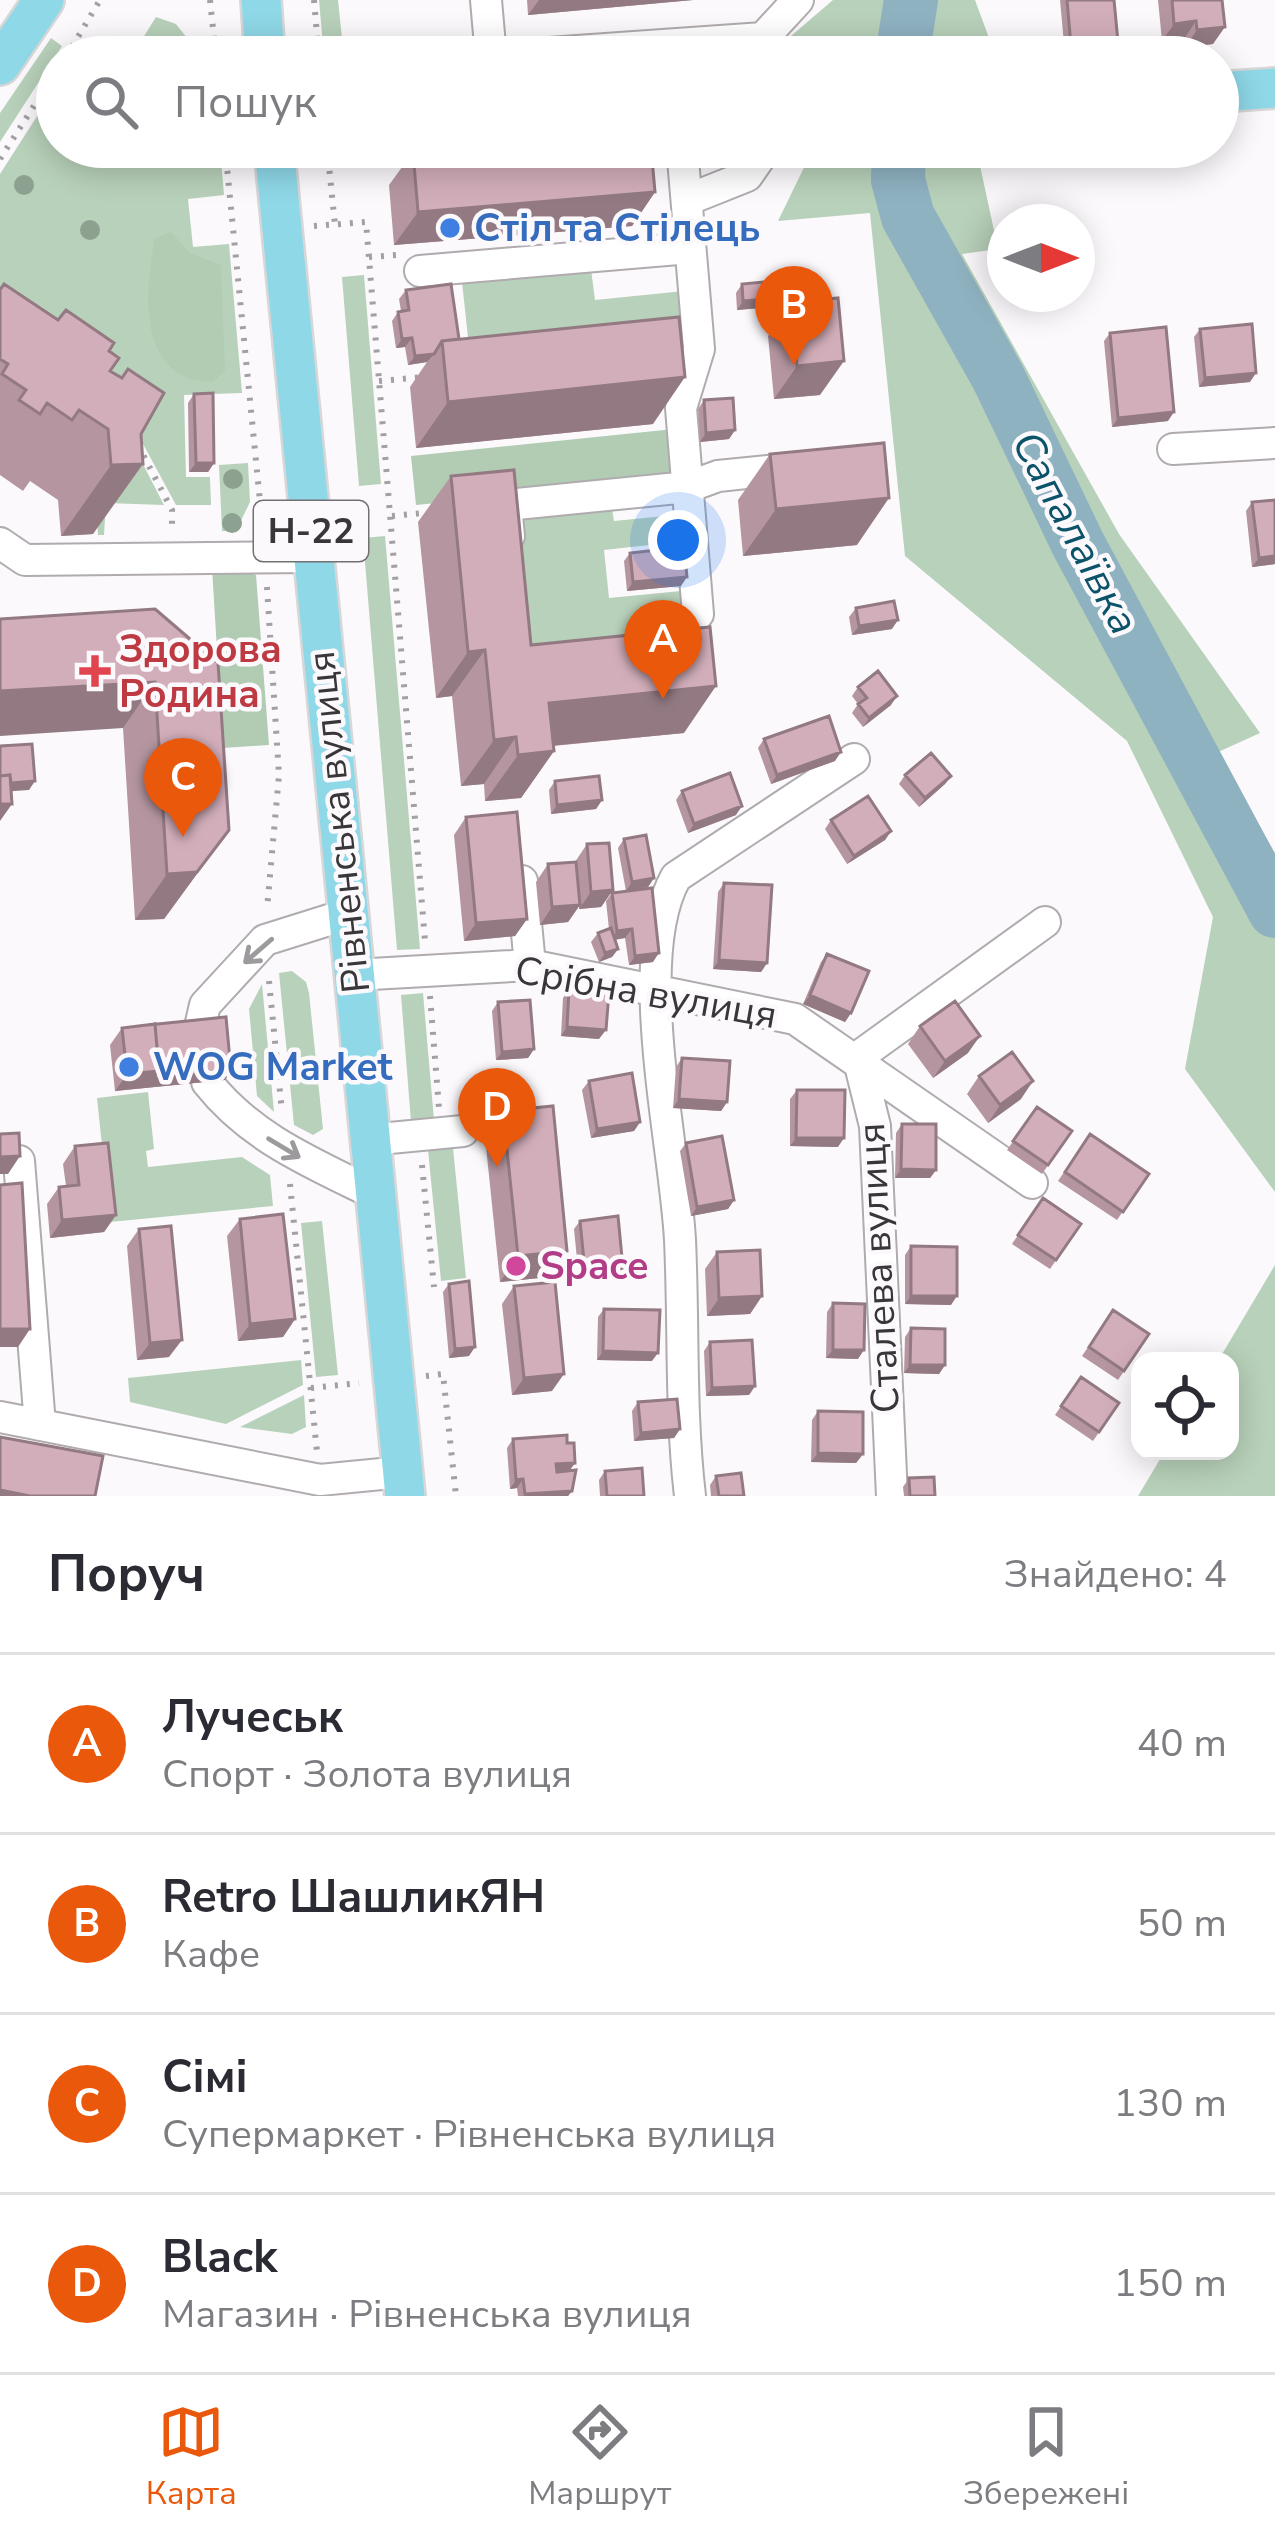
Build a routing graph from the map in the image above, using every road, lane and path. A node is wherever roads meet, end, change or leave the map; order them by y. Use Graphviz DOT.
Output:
graph roads {
  1 [pos="44,0"];
  2 [pos="100,0"];
  3 [pos="210,0"];
  4 [pos="261,0"];
  5 [pos="314,0"];
  6 [pos="486,0"];
  7 [pos="798,0"];
  8 [pos="78,36"];
  9 [pos="214,36"];
  10 [pos="264,36"];
  11 [pos="317,36"];
  12 [pos="489,36"];
  13 [pos="772,36"];
  14 [pos="0,65"];
  15 [pos="1275,88"];
  16 [pos="1239,91"];
  17 [pos="36,103"];
  18 [pos="0,159"];
  19 [pos="227,168"];
  20 [pos="276,168"];
  21 [pos="329,168"];
  22 [pos="684,168"];
  23 [pos="753,168"];
  24 [pos="687,200"];
  25 [pos="366,223"];
  26 [pos="334,225"];
  27 [pos="690,248"];
  28 [pos="420,271"];
  29 [pos="427,376"];
  30 [pos="380,381"];
  31 [pos="132,434"];
  32 [pos="1275,443"];
  33 [pos="1173,449"];
  34 [pos="837,464"];
  35 [pos="688,487"];
  36 [pos="506,505"];
  37 [pos="172,510"];
  38 [pos="454,510"];
  39 [pos="390,517"];
  40 [pos="0,543"];
  41 [pos="313,557"];
  42 [pos="265,558"];
  43 [pos="513,571"];
  44 [pos="631,647"];
  45 [pos="854,759"];
  46 [pos="518,845"];
  47 [pos="347,914"];
  48 [pos="1046,922"];
  49 [pos="265,940"];
  50 [pos="530,965"];
  51 [pos="428,971"];
  52 [pos="353,974"];
  53 [pos="655,988"];
  54 [pos="200,1028"];
  55 [pos="858,1058"];
  56 [pos="207,1082"];
  57 [pos="441,1133"];
  58 [pos="370,1140"];
  59 [pos="286,1150"];
  60 [pos="19,1161"];
  61 [pos="1032,1183"];
  62 [pos="375,1194"];
  63 [pos="434,1287"];
  64 [pos="443,1374"];
  65 [pos="0,1417"];
  66 [pos="40,1425"];
  67 [pos="320,1480"];
  68 [pos="404,1484"];
  69 [pos="456,1496"];
  70 [pos="690,1496"];
  71 [pos="892,1496"];
  1 -- 14 [label="main road"];
  2 -- 8 [label="path"];
  3 -- 9 [label="path"];
  4 -- 10 [label="main road"];
  5 -- 11 [label="path"];
  6 -- 12 [label="street"];
  7 -- 13 [label="street"];
  15 -- 16 [label="main road"];
  17 -- 18 [label="path"];
  19 -- 42 [label="path"];
  20 -- 41 [label="main road, Рівненська вулиця / Н-22"];
  21 -- 26 [label="path"];
  22 -- 24 [label="street"];
  23 -- 24 [label="street"];
  24 -- 27 [label="street"];
  25 -- 30 [label="path"];
  27 -- 28 [label="street"];
  27 -- 35 [label="street"];
  29 -- 30 [label="path"];
  30 -- 39 [label="path"];
  31 -- 37 [label="path"];
  32 -- 33 [label="street"];
  34 -- 35 [label="street"];
  35 -- 36 [label="street"];
  35 -- 44 [label="street"];
  36 -- 38 [label="street"];
  36 -- 43 [label="street"];
  38 -- 39 [label="path"];
  39 -- 51 [label="path"];
  40 -- 42 [label="street"];
  41 -- 42 [label="street"];
  41 -- 47 [label="main road, Рівненська вулиця / Н-22"];
  42 -- 49 [label="path"];
  45 -- 53 [label="street"];
  46 -- 50 [label="street"];
  47 -- 49 [label="street"];
  47 -- 52 [label="main road, Рівненська вулиця / Н-22"];
  48 -- 55 [label="street"];
  49 -- 54 [label="street, one-way"];
  49 -- 59 [label="path"];
  50 -- 51 [label="street, Срібна вулиця"];
  50 -- 53 [label="street, Срібна вулиця"];
  51 -- 52 [label="street, Срібна вулиця"];
  51 -- 57 [label="path"];
  52 -- 58 [label="main road, Рівненська вулиця / Н-22"];
  53 -- 55 [label="street, Срібна вулиця"];
  53 -- 70 [label="street"];
  55 -- 61 [label="street, Срібна вулиця"];
  55 -- 71 [label="street, Сталева вулиця"];
  56 -- 59 [label="street, one-way"];
  57 -- 58 [label="street"];
  57 -- 63 [label="path"];
  58 -- 62 [label="main road, Рівненська вулиця / Н-22"];
  59 -- 62 [label="street"];
  59 -- 67 [label="path"];
  60 -- 66 [label="street"];
  62 -- 68 [label="main road, Рівненська вулиця / Н-22"];
  64 -- 69 [label="path"];
  65 -- 66 [label="street"];
  66 -- 67 [label="street"];
  67 -- 68 [label="street"];
}
